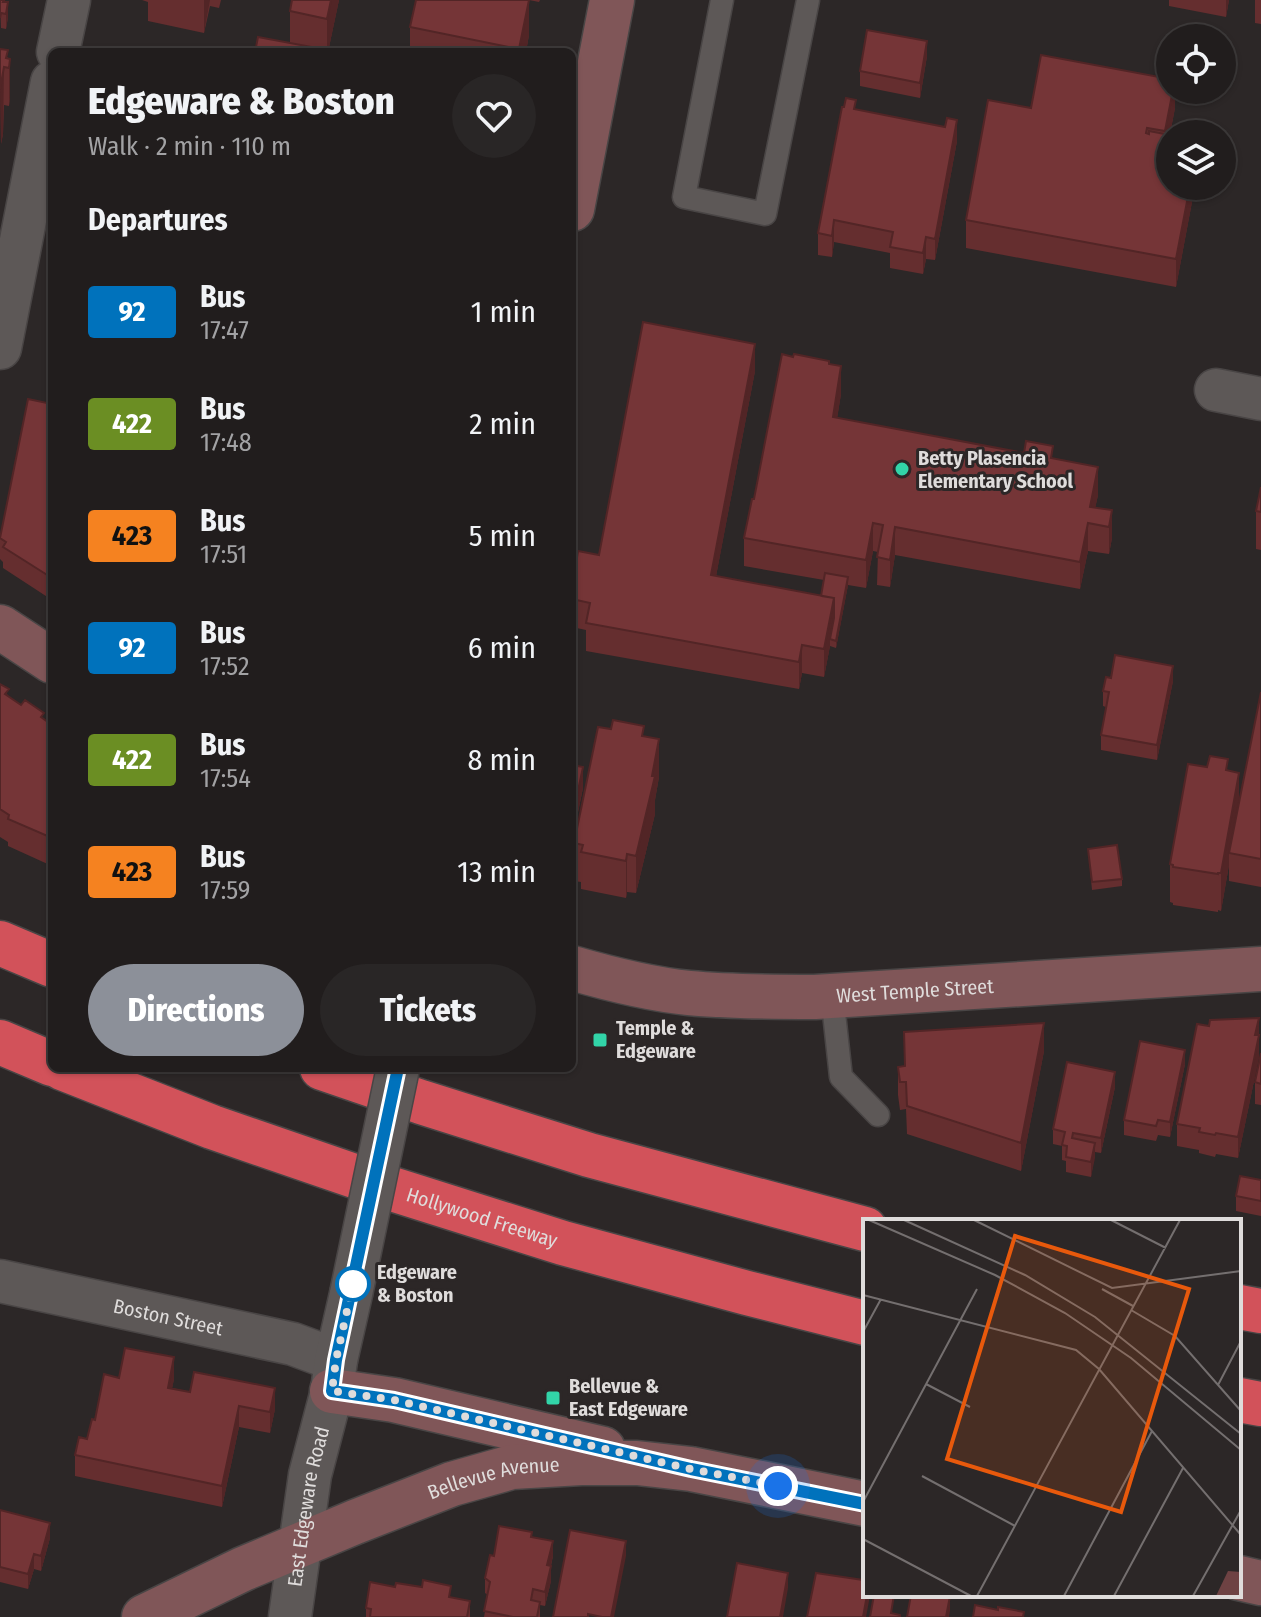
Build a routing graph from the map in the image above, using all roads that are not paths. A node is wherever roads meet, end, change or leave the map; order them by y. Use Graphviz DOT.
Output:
graph roads {
  1 [pos="69,0"];
  2 [pos="612,0"];
  3 [pos="722,0"];
  4 [pos="808,0"];
  5 [pos="59,48"];
  6 [pos="48,98"];
  7 [pos="576,188"];
  8 [pos="8,260"];
  9 [pos="0,348"];
  10 [pos="1216,390"];
  11 [pos="1261,399"];
  12 [pos="0,627"];
  13 [pos="48,658"];
  14 [pos="0,943"];
  15 [pos="48,963"];
  16 [pos="576,969"];
  17 [pos="1261,969"];
  18 [pos="832,995"];
  19 [pos="0,1042"];
  20 [pos="48,1062"];
  21 [pos="72,1072"];
  22 [pos="334,1072"];
  23 [pos="397,1072"];
  24 [pos="878,1115"];
  25 [pos="863,1228"];
  26 [pos="0,1281"];
  27 [pos="1241,1307"];
  28 [pos="1261,1311"];
  29 [pos="863,1322"];
  30 [pos="334,1375"];
  31 [pos="1241,1400"];
  32 [pos="1261,1404"];
  33 [pos="691,1469"];
  34 [pos="863,1504"];
  35 [pos="301,1545"];
  36 [pos="1241,1578"];
  37 [pos="1261,1583"];
  38 [pos="144,1617"];
  39 [pos="290,1617"];
  1 -- 5 [label="street"];
  2 -- 7 [label="street"];
  3 -- 4 [label="lane"];
  6 -- 8 [label="street"];
  8 -- 9 [label="street"];
  10 -- 11 [label="street"];
  12 -- 13 [label="street"];
  14 -- 15 [label="highway"];
  16 -- 18 [label="street, West Temple Street"];
  17 -- 18 [label="street, West Temple Street"];
  18 -- 24 [label="lane"];
  19 -- 20 [label="highway"];
  21 -- 29 [label="highway, Hollywood Freeway"];
  22 -- 25 [label="highway"];
  23 -- 30 [label="street, East Edgeware Road, bridge"];
  26 -- 30 [label="street, Boston Street"];
  27 -- 28 [label="highway"];
  30 -- 33 [label="street"];
  30 -- 35 [label="street, East Edgeware Road"];
  31 -- 32 [label="highway"];
  33 -- 34 [label="street, Bellevue Avenue"];
  33 -- 35 [label="street, Bellevue Avenue"];
  35 -- 38 [label="street, Bellevue Avenue"];
  35 -- 39 [label="street, East Edgeware Road"];
  36 -- 37 [label="street"];
}
